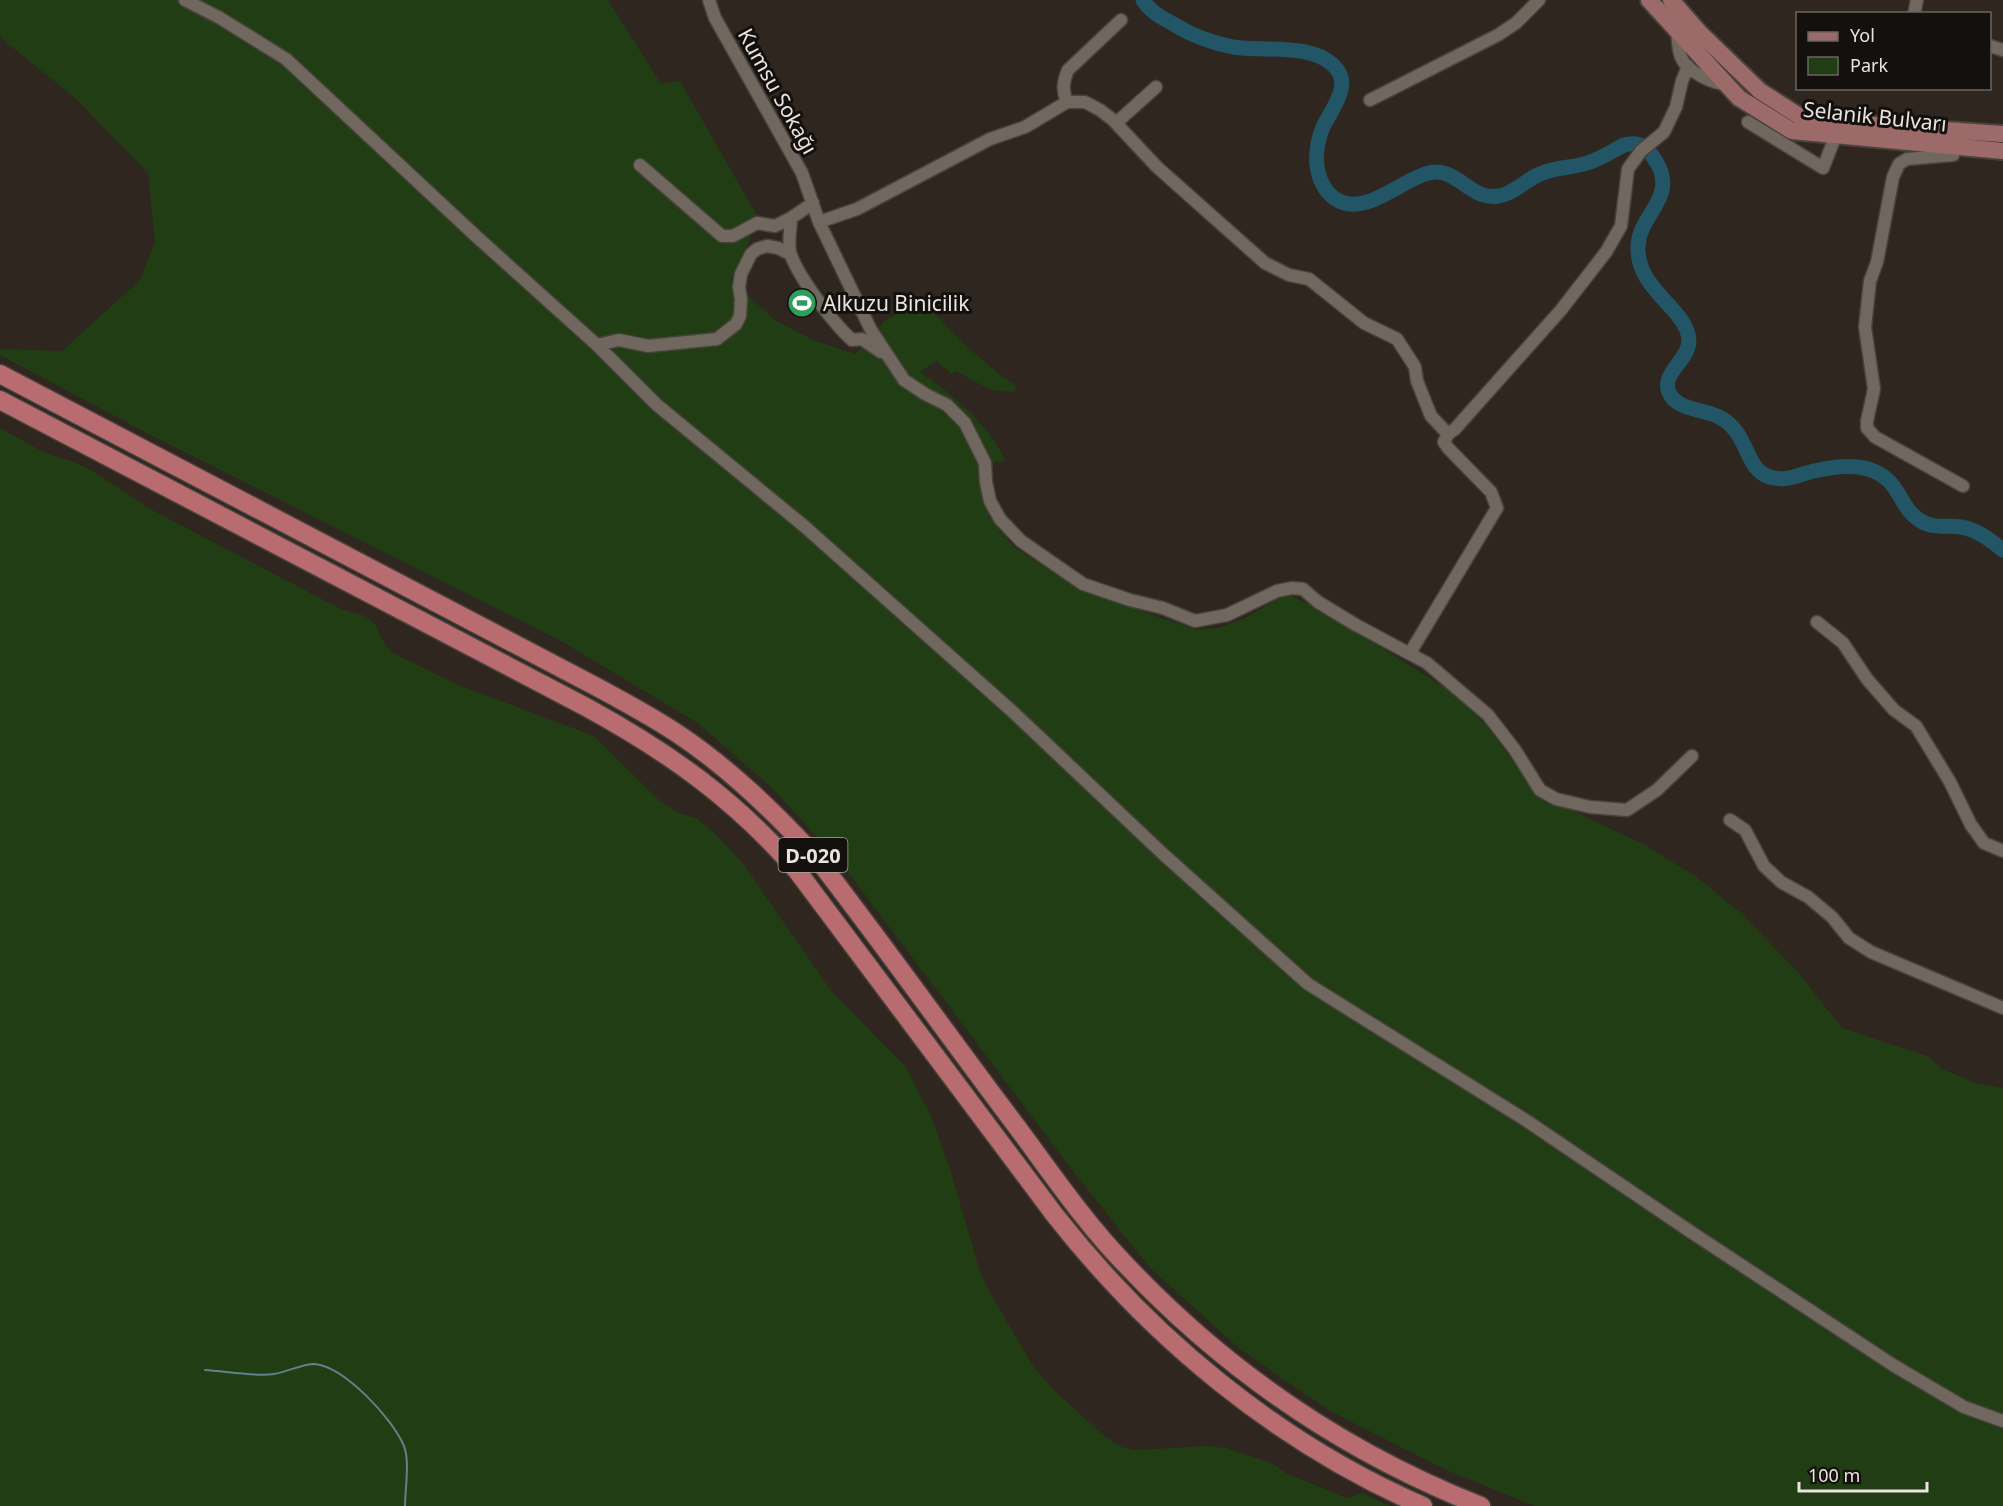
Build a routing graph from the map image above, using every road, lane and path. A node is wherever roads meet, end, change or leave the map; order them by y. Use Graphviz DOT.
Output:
graph roads {
  1 [pos="185,0"];
  2 [pos="709,0"];
  3 [pos="1539,0"];
  4 [pos="1649,0"];
  5 [pos="1671,0"];
  6 [pos="1121,20"];
  7 [pos="1677,32"];
  8 [pos="1688,66"];
  9 [pos="1726,84"];
  10 [pos="1156,87"];
  11 [pos="1370,100"];
  12 [pos="1067,102"];
  13 [pos="1748,122"];
  14 [pos="1116,123"];
  15 [pos="1846,132"];
  16 [pos="2003,134"];
  17 [pos="1954,147"];
  18 [pos="2003,151"];
  19 [pos="640,165"];
  20 [pos="813,202"];
  21 [pos="791,218"];
  22 [pos="819,222"];
  23 [pos="790,254"];
  24 [pos="597,345"];
  25 [pos="889,358"];
  26 [pos="0,374"];
  27 [pos="0,400"];
  28 [pos="1448,434"];
  29 [pos="1963,486"];
  30 [pos="1816,622"];
  31 [pos="1410,653"];
  32 [pos="1692,756"];
  33 [pos="1730,820"];
  34 [pos="2003,851"];
  35 [pos="2003,1008"];
  36 [pos="2003,1421"];
  37 [pos="1423,1506"];
  38 [pos="1481,1506"];
  1 -- 24 [label="street"];
  2 -- 20 [label="street, Kumsu Sokağı"];
  3 -- 11 [label="street"];
  4 -- 7 [label="main road, Selanik Bulvarı"];
  5 -- 15 [label="main road, Selanik Bulvarı"];
  6 -- 12 [label="street"];
  7 -- 8 [label="street"];
  7 -- 9 [label="main road, Selanik Bulvarı"];
  8 -- 9 [label="street"];
  8 -- 28 [label="street"];
  9 -- 15 [label="main road, Selanik Bulvarı"];
  10 -- 14 [label="street"];
  12 -- 14 [label="street"];
  12 -- 22 [label="street"];
  13 -- 15 [label="street"];
  14 -- 28 [label="street"];
  15 -- 16 [label="main road, Selanik Bulvarı"];
  15 -- 17 [label="main road, Selanik Bulvarı"];
  17 -- 18 [label="main road, Selanik Bulvarı"];
  17 -- 29 [label="street"];
  19 -- 21 [label="street"];
  20 -- 21 [label="street"];
  20 -- 22 [label="street, Kumsu Sokağı"];
  21 -- 23 [label="street"];
  22 -- 25 [label="street, Kumsu Sokağı"];
  23 -- 24 [label="street"];
  23 -- 25 [label="street"];
  24 -- 36 [label="street"];
  25 -- 31 [label="street"];
  26 -- 38 [label="highway, D-020"];
  27 -- 37 [label="highway, D-020"];
  28 -- 31 [label="street"];
  30 -- 34 [label="street"];
  31 -- 32 [label="street"];
  33 -- 35 [label="street"];
}
